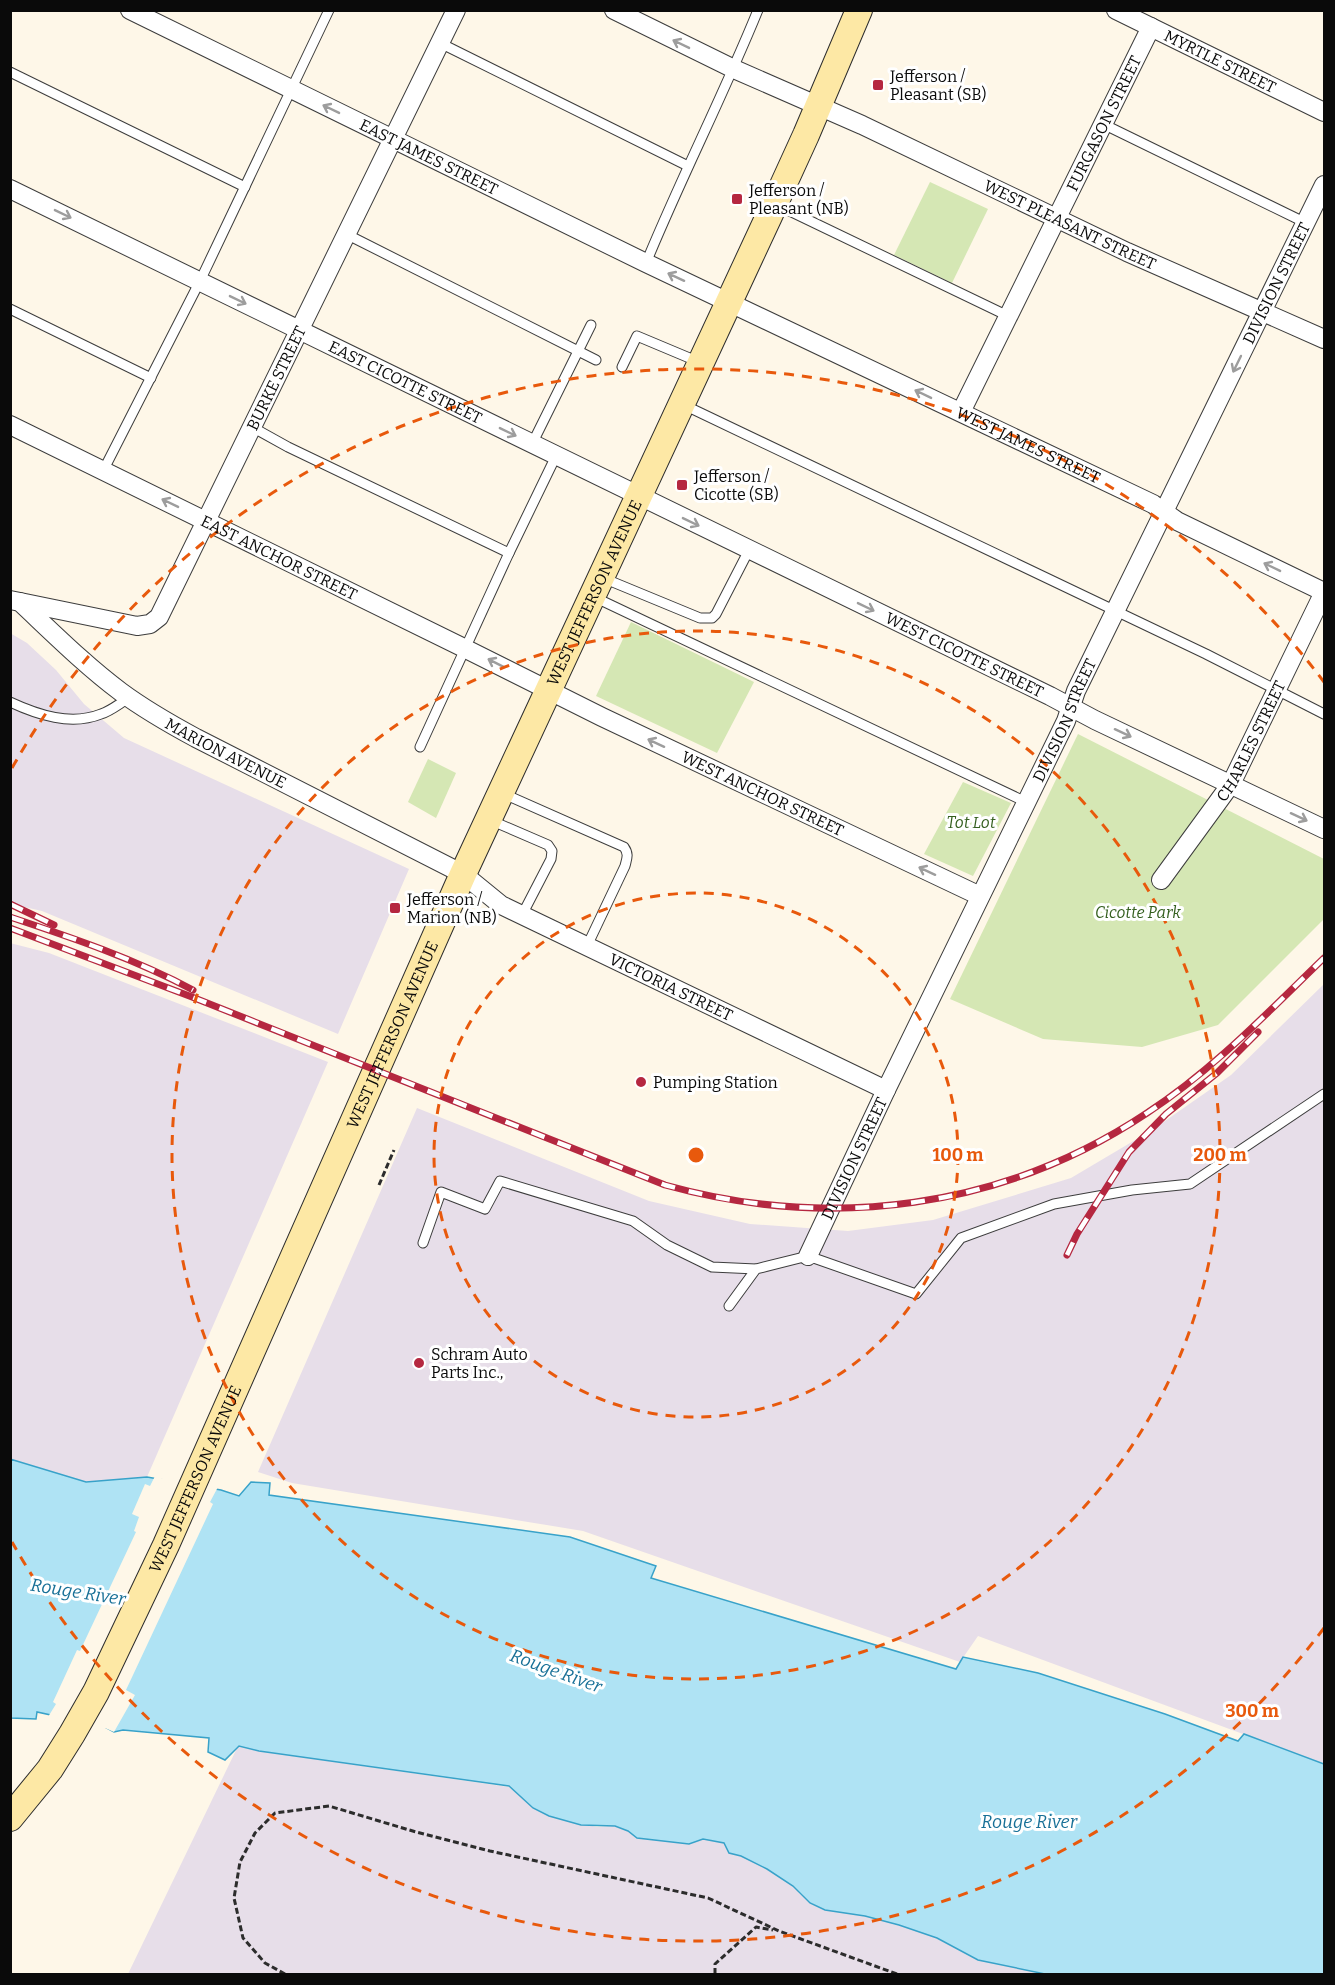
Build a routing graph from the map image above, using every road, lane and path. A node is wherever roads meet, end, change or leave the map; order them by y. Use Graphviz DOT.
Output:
graph roads {
  1 [pos="130,10"];
  2 [pos="329,10"];
  3 [pos="456,10"];
  4 [pos="614,10"];
  5 [pos="758,10"];
  6 [pos="859,10"];
  7 [pos="1116,10"];
  8 [pos="1151,27"];
  9 [pos="440,43"];
  10 [pos="734,69"];
  11 [pos="10,72"];
  12 [pos="291,89"];
  13 [pos="818,107"];
  14 [pos="1324,112"];
  15 [pos="1103,124"];
  16 [pos="393,139"];
  17 [pos="688,166"];
  18 [pos="1324,185"];
  19 [pos="245,187"];
  20 [pos="10,189"];
  21 [pos="774,204"];
  22 [pos="1056,219"];
  23 [pos="1306,223"];
  24 [pos="346,234"];
  25 [pos="646,263"];
  26 [pos="200,281"];
  27 [pos="729,302"];
  28 [pos="10,309"];
  29 [pos="1263,311"];
  30 [pos="1008,316"];
  31 [pos="591,325"];
  32 [pos="299,330"];
  33 [pos="1324,339"];
  34 [pos="578,350"];
  35 [pos="596,360"];
  36 [pos="701,363"];
  37 [pos="622,367"];
  38 [pos="151,378"];
  39 [pos="682,404"];
  40 [pos="961,412"];
  41 [pos="10,425"];
  42 [pos="252,427"];
  43 [pos="532,444"];
  44 [pos="556,456"];
  45 [pos="104,471"];
  46 [pos="638,496"];
  47 [pos="1164,512"];
  48 [pos="206,521"];
  49 [pos="749,550"];
  50 [pos="509,553"];
  51 [pos="596,587"];
  52 [pos="1324,592"];
  53 [pos="15,601"];
  54 [pos="1115,611"];
  55 [pos="465,648"];
  56 [pos="548,689"];
  57 [pos="1277,690"];
  58 [pos="129,698"];
  59 [pos="10,702"];
  60 [pos="1071,707"];
  61 [pos="1324,714"];
  62 [pos="420,747"];
  63 [pos="1231,784"];
  64 [pos="501,792"];
  65 [pos="1026,802"];
  66 [pos="488,820"];
  67 [pos="1324,828"];
  68 [pos="463,874"];
  69 [pos="1161,880"];
  70 [pos="980,896"];
  71 [pos="522,915"];
  72 [pos="587,946"];
  73 [pos="886,1090"];
  74 [pos="1324,1094"];
  75 [pos="394,1150"];
  76 [pos="379,1185"];
  77 [pos="423,1243"];
  78 [pos="808,1256"];
  79 [pos="756,1269"];
  80 [pos="729,1306"];
  81 [pos="10,1818"];
  82 [pos="779,1931"];
  83 [pos="285,1974"];
  84 [pos="715,1974"];
  85 [pos="897,1974"];
  1 -- 12 [label="street, EAST JAMES STREET"];
  2 -- 12 [label="lane"];
  3 -- 9 [label="street, BURKE STREET"];
  10 -- 4 [label="street, WEST PLEASANT STREET, one-way"];
  5 -- 10 [label="lane"];
  6 -- 13 [label="main road, WEST JEFFERSON AVENUE"];
  7 -- 8 [label="street, MYRTLE STREET"];
  8 -- 14 [label="street, MYRTLE STREET"];
  8 -- 15 [label="street, FURGASON STREET"];
  9 -- 16 [label="street, BURKE STREET"];
  9 -- 17 [label="lane"];
  10 -- 13 [label="street, WEST PLEASANT STREET"];
  10 -- 17 [label="lane"];
  11 -- 19 [label="lane"];
  16 -- 12 [label="street, EAST JAMES STREET, one-way"];
  12 -- 19 [label="lane"];
  13 -- 21 [label="main road, WEST JEFFERSON AVENUE"];
  13 -- 22 [label="street, WEST PLEASANT STREET"];
  15 -- 22 [label="street, FURGASON STREET"];
  15 -- 23 [label="lane"];
  16 -- 24 [label="street, BURKE STREET"];
  16 -- 25 [label="street, EAST JAMES STREET"];
  17 -- 25 [label="lane"];
  18 -- 23 [label="street, DIVISION STREET"];
  19 -- 26 [label="lane"];
  20 -- 26 [label="street, EAST CICOTTE STREET, one-way"];
  21 -- 27 [label="main road, WEST JEFFERSON AVENUE"];
  21 -- 30 [label="lane"];
  22 -- 29 [label="street, WEST PLEASANT STREET"];
  22 -- 30 [label="street, FURGASON STREET"];
  23 -- 29 [label="street, DIVISION STREET"];
  24 -- 32 [label="street, BURKE STREET"];
  24 -- 34 [label="lane"];
  27 -- 25 [label="street, EAST JAMES STREET, one-way"];
  26 -- 32 [label="street, EAST CICOTTE STREET, one-way"];
  26 -- 38 [label="lane"];
  27 -- 36 [label="main road, WEST JEFFERSON AVENUE"];
  40 -- 27 [label="street, WEST JAMES STREET, one-way"];
  28 -- 38 [label="lane"];
  29 -- 33 [label="street, WEST PLEASANT STREET"];
  29 -- 47 [label="street, DIVISION STREET, one-way"];
  30 -- 40 [label="street, FURGASON STREET"];
  31 -- 34 [label="lane"];
  32 -- 42 [label="street, BURKE STREET"];
  32 -- 43 [label="street, EAST CICOTTE STREET, one-way"];
  34 -- 35 [label="lane"];
  34 -- 43 [label="lane"];
  36 -- 37 [label="lane"];
  36 -- 39 [label="main road, WEST JEFFERSON AVENUE"];
  38 -- 45 [label="lane"];
  39 -- 46 [label="main road, WEST JEFFERSON AVENUE"];
  39 -- 54 [label="lane"];
  40 -- 47 [label="street, WEST JAMES STREET"];
  41 -- 45 [label="street, EAST ANCHOR STREET"];
  42 -- 48 [label="street, BURKE STREET"];
  42 -- 50 [label="lane"];
  43 -- 44 [label="street, EAST CICOTTE STREET"];
  44 -- 46 [label="street, EAST CICOTTE STREET"];
  44 -- 50 [label="lane"];
  48 -- 45 [label="street, EAST ANCHOR STREET, one-way"];
  46 -- 49 [label="street, WEST CICOTTE STREET, one-way"];
  46 -- 51 [label="main road, WEST JEFFERSON AVENUE"];
  52 -- 47 [label="street, WEST JAMES STREET, one-way"];
  47 -- 54 [label="street, DIVISION STREET"];
  48 -- 53 [label="street, BURKE STREET"];
  48 -- 55 [label="street, EAST ANCHOR STREET"];
  49 -- 51 [label="lane"];
  49 -- 60 [label="street, WEST CICOTTE STREET, one-way"];
  50 -- 55 [label="lane"];
  51 -- 56 [label="main road, WEST JEFFERSON AVENUE"];
  51 -- 65 [label="lane"];
  52 -- 57 [label="street, CHARLES STREET"];
  53 -- 58 [label="street, MARION AVENUE"];
  54 -- 57 [label="lane"];
  54 -- 60 [label="street, DIVISION STREET"];
  56 -- 55 [label="street, EAST ANCHOR STREET, one-way"];
  55 -- 62 [label="lane"];
  56 -- 64 [label="main road, WEST JEFFERSON AVENUE"];
  70 -- 56 [label="street, WEST ANCHOR STREET, one-way"];
  57 -- 61 [label="lane"];
  57 -- 63 [label="street, CHARLES STREET"];
  58 -- 59 [label="lane"];
  58 -- 68 [label="street, MARION AVENUE"];
  60 -- 63 [label="street, WEST CICOTTE STREET, one-way"];
  60 -- 65 [label="street, DIVISION STREET"];
  63 -- 67 [label="street, WEST CICOTTE STREET, one-way"];
  63 -- 69 [label="street, CHARLES STREET"];
  64 -- 66 [label="main road, WEST JEFFERSON AVENUE"];
  64 -- 72 [label="lane"];
  65 -- 70 [label="street, DIVISION STREET"];
  66 -- 68 [label="main road, WEST JEFFERSON AVENUE"];
  66 -- 71 [label="lane"];
  68 -- 71 [label="street, VICTORIA STREET"];
  68 -- 81 [label="main road, WEST JEFFERSON AVENUE"];
  70 -- 73 [label="street, DIVISION STREET"];
  71 -- 72 [label="street, VICTORIA STREET"];
  72 -- 73 [label="street, VICTORIA STREET"];
  73 -- 78 [label="street, DIVISION STREET"];
  74 -- 78 [label="lane"];
  75 -- 76 [label="path"];
  77 -- 79 [label="lane"];
  78 -- 79 [label="lane"];
  79 -- 80 [label="lane"];
  82 -- 83 [label="path"];
  82 -- 84 [label="path"];
  82 -- 85 [label="path"];
}
